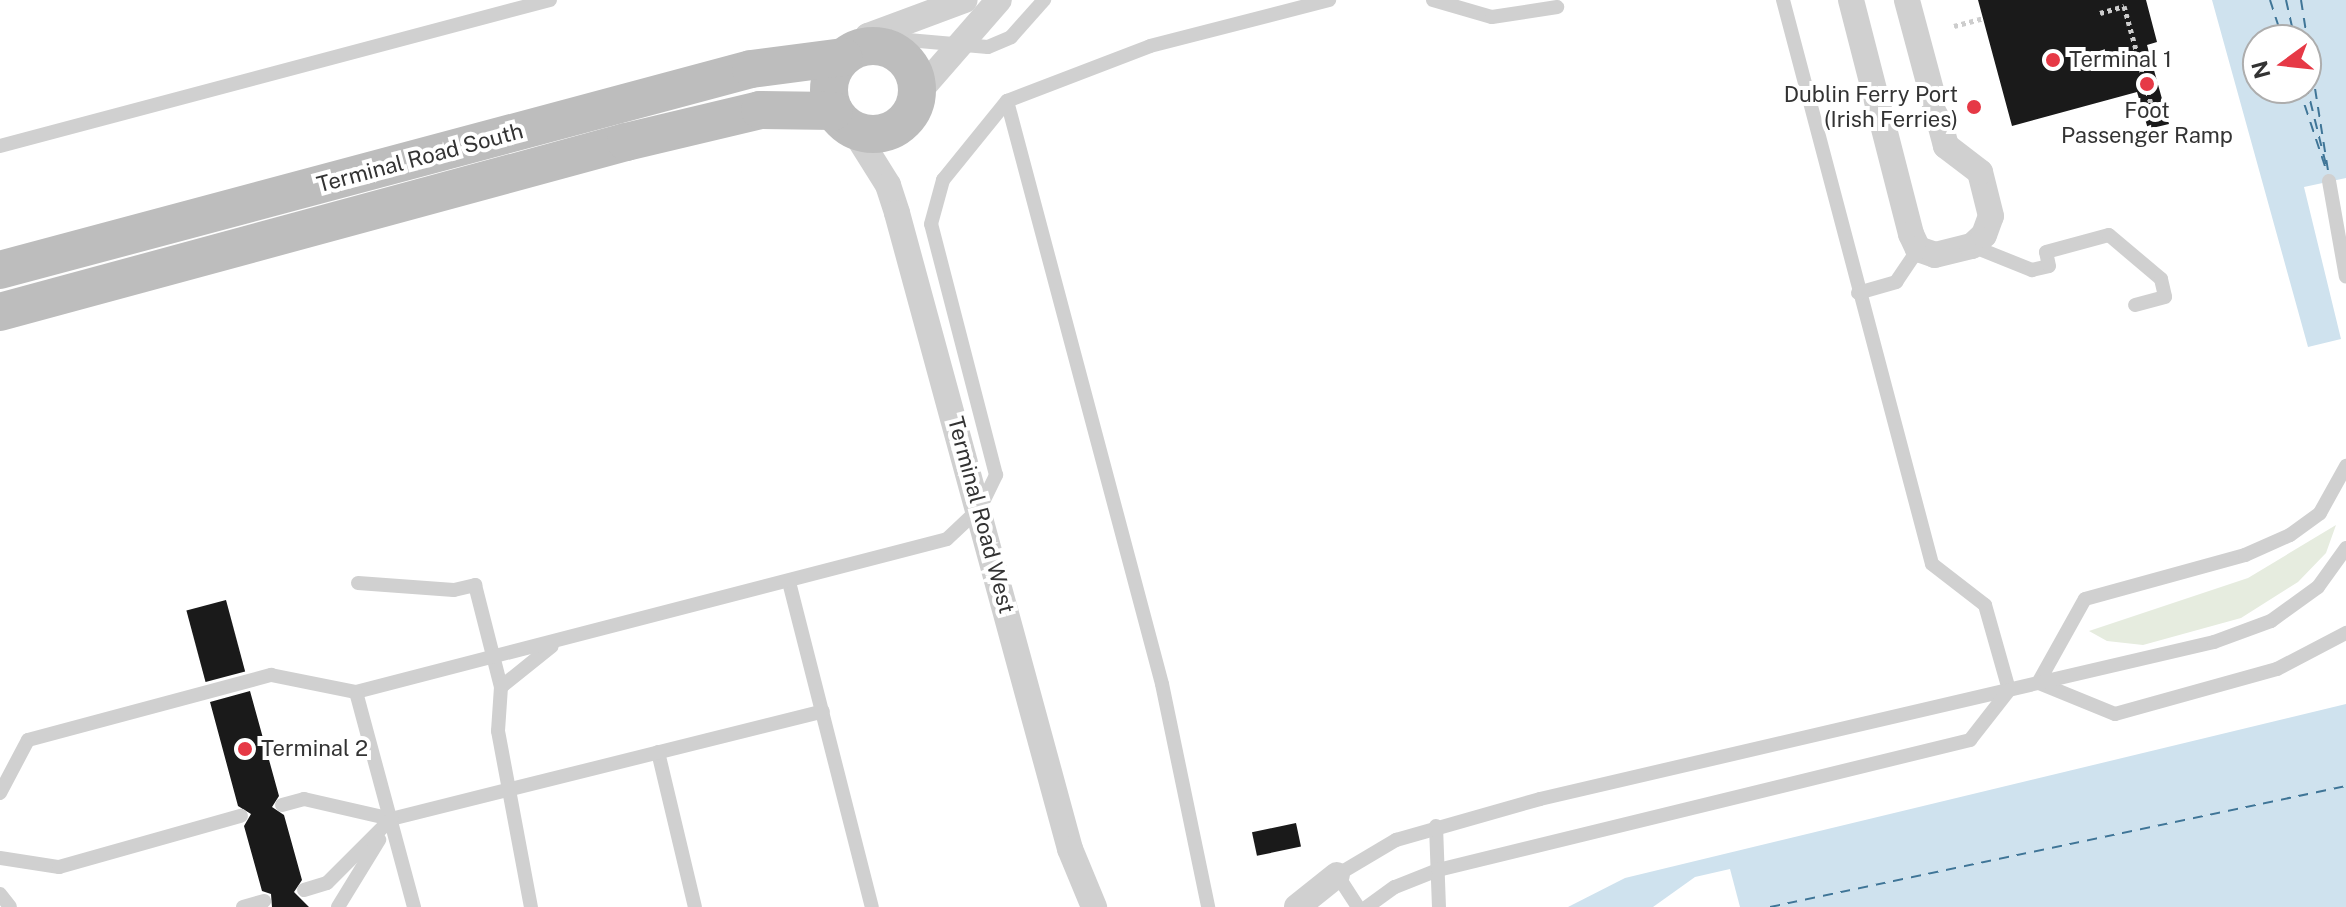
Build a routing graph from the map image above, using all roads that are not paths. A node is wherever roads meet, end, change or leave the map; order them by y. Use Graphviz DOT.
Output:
graph roads {
  1 [pos="550,0"];
  2 [pos="965,0"];
  3 [pos="999,0"];
  4 [pos="1044,0"];
  5 [pos="1329,0"];
  6 [pos="1433,0"];
  7 [pos="1783,0"];
  8 [pos="1851,0"];
  9 [pos="1907,0"];
  10 [pos="1557,7"];
  11 [pos="958,45"];
  12 [pos="860,51"];
  13 [pos="916,95"];
  14 [pos="1007,101"];
  15 [pos="844,120"];
  16 [pos="0,146"];
  17 [pos="1972,246"];
  18 [pos="1918,249"];
  19 [pos="2346,263"];
  20 [pos="0,270"];
  21 [pos="2346,277"];
  22 [pos="1858,293"];
  23 [pos="2135,305"];
  24 [pos="0,312"];
  25 [pos="2346,466"];
  26 [pos="980,508"];
  27 [pos="2346,548"];
  28 [pos="789,582"];
  29 [pos="358,583"];
  30 [pos="2346,633"];
  31 [pos="555,643"];
  32 [pos="495,659"];
  33 [pos="2038,683"];
  34 [pos="501,687"];
  35 [pos="2009,690"];
  36 [pos="356,692"];
  37 [pos="823,711"];
  38 [pos="658,752"];
  39 [pos="508,788"];
  40 [pos="0,793"];
  41 [pos="282,805"];
  42 [pos="241,816"];
  43 [pos="391,819"];
  44 [pos="1436,826"];
  45 [pos="0,858"];
  46 [pos="1438,870"];
  47 [pos="1337,875"];
  48 [pos="304,890"];
  49 [pos="264,901"];
  50 [pos="243,907"];
  51 [pos="338,907"];
  52 [pos="414,907"];
  53 [pos="531,907"];
  54 [pos="695,907"];
  55 [pos="872,907"];
  56 [pos="1094,907"];
  57 [pos="1208,907"];
  58 [pos="1297,907"];
  59 [pos="1358,907"];
  60 [pos="1367,907"];
  61 [pos="1439,907"];
  1 -- 16 [label="lane"];
  2 -- 12 [label="street, Terminal Road South"];
  3 -- 11 [label="street"];
  4 -- 11 [label="lane"];
  5 -- 14 [label="lane"];
  6 -- 10 [label="lane"];
  7 -- 22 [label="lane"];
  8 -- 18 [label="street"];
  9 -- 17 [label="street"];
  11 -- 12 [label="lane"];
  11 -- 13 [label="street"];
  12 -- 13 [label="street"];
  12 -- 15 [label="street"];
  12 -- 20 [label="street, Terminal Road South"];
  13 -- 15 [label="street"];
  14 -- 26 [label="lane"];
  14 -- 57 [label="lane"];
  15 -- 24 [label="street, Terminal Road South"];
  15 -- 26 [label="street, Terminal Road West"];
  17 -- 18 [label="street"];
  17 -- 23 [label="lane"];
  18 -- 22 [label="lane"];
  19 -- 21 [label="lane"];
  22 -- 35 [label="lane"];
  25 -- 33 [label="lane"];
  26 -- 28 [label="lane"];
  26 -- 56 [label="street, Terminal Road West"];
  27 -- 33 [label="lane"];
  28 -- 31 [label="lane"];
  28 -- 37 [label="lane"];
  29 -- 32 [label="lane"];
  30 -- 33 [label="lane"];
  31 -- 32 [label="lane"];
  31 -- 34 [label="lane"];
  32 -- 34 [label="lane"];
  32 -- 36 [label="lane"];
  33 -- 35 [label="lane"];
  34 -- 39 [label="lane"];
  35 -- 44 [label="lane"];
  35 -- 46 [label="lane"];
  36 -- 40 [label="lane"];
  36 -- 43 [label="lane"];
  37 -- 38 [label="lane"];
  37 -- 55 [label="lane"];
  38 -- 39 [label="lane"];
  38 -- 54 [label="lane"];
  39 -- 43 [label="lane"];
  39 -- 53 [label="lane"];
  41 -- 43 [label="lane"];
  42 -- 45 [label="lane"];
  43 -- 48 [label="lane"];
  43 -- 51 [label="lane"];
  43 -- 52 [label="lane"];
  44 -- 46 [label="lane"];
  44 -- 47 [label="lane"];
  46 -- 60 [label="lane"];
  46 -- 61 [label="lane"];
  47 -- 58 [label="street"];
  47 -- 59 [label="lane"];
  49 -- 50 [label="lane"];
}
